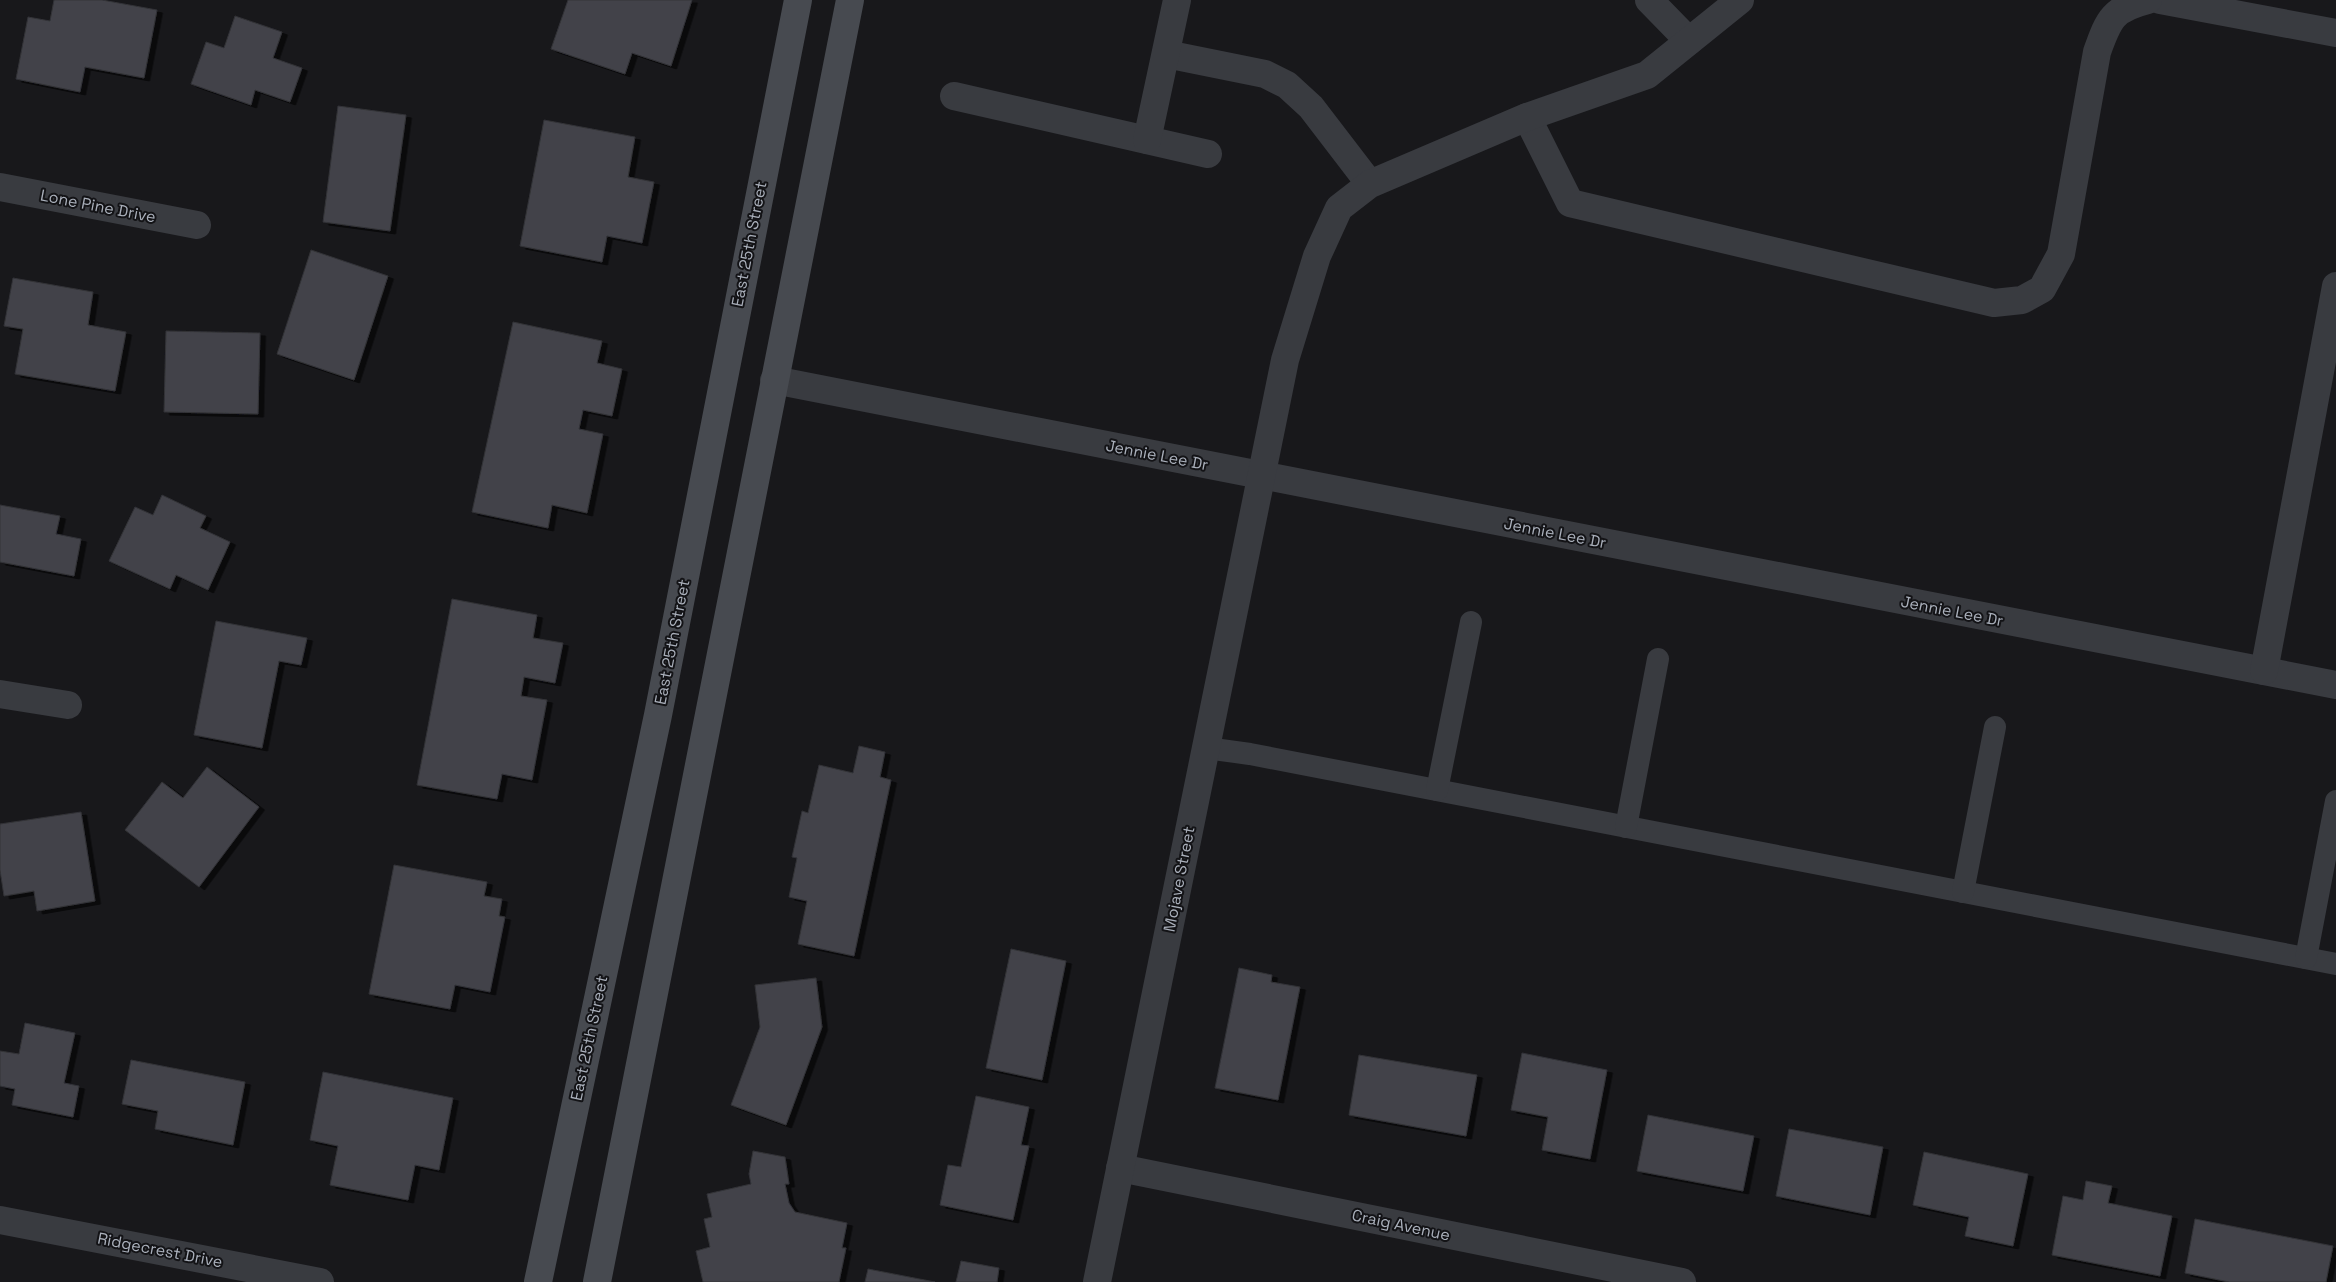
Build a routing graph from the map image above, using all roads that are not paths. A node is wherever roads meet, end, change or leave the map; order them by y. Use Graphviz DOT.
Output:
graph roads {
  1 [pos="798,0"];
  2 [pos="850,0"];
  3 [pos="1177,0"];
  4 [pos="1649,0"];
  5 [pos="1740,0"];
  6 [pos="2148,0"];
  7 [pos="2160,0"];
  8 [pos="2336,33"];
  9 [pos="1689,41"];
  10 [pos="1166,54"];
  11 [pos="954,96"];
  12 [pos="1526,118"];
  13 [pos="1147,140"];
  14 [pos="1208,154"];
  15 [pos="1370,184"];
  16 [pos="0,187"];
  17 [pos="197,225"];
  18 [pos="2336,286"];
  19 [pos="774,380"];
  20 [pos="1260,475"];
  21 [pos="1471,622"];
  22 [pos="1658,659"];
  23 [pos="2264,671"];
  24 [pos="2336,685"];
  25 [pos="0,694"];
  26 [pos="68,705"];
  27 [pos="1995,727"];
  28 [pos="1206,748"];
  29 [pos="1437,790"];
  30 [pos="2336,801"];
  31 [pos="1626,827"];
  32 [pos="1964,892"];
  33 [pos="2306,958"];
  34 [pos="2336,964"];
  35 [pos="1120,1168"];
  36 [pos="0,1220"];
  37 [pos="320,1282"];
  38 [pos="538,1282"];
  39 [pos="597,1282"];
  40 [pos="1096,1282"];
  41 [pos="1682,1282"];
  1 -- 38 [label="street, East 25th Street"];
  2 -- 19 [label="street"];
  3 -- 10 [label="street"];
  4 -- 9 [label="street"];
  5 -- 9 [label="street, Mojave Street"];
  6 -- 12 [label="street"];
  7 -- 8 [label="street"];
  9 -- 12 [label="street, Mojave Street"];
  10 -- 13 [label="street"];
  10 -- 15 [label="street"];
  11 -- 13 [label="street"];
  12 -- 15 [label="street, Mojave Street"];
  13 -- 14 [label="street"];
  15 -- 20 [label="street, Mojave Street"];
  16 -- 17 [label="street, Lone Pine Drive"];
  18 -- 23 [label="street"];
  19 -- 20 [label="street, Jennie Lee Dr"];
  19 -- 39 [label="street"];
  20 -- 23 [label="street, Jennie Lee Dr"];
  20 -- 28 [label="street, Mojave Street"];
  21 -- 29 [label="lane"];
  22 -- 31 [label="lane"];
  23 -- 24 [label="street, Jennie Lee Dr"];
  25 -- 26 [label="street"];
  27 -- 32 [label="lane"];
  28 -- 29 [label="lane"];
  28 -- 35 [label="street, Mojave Street"];
  29 -- 31 [label="lane"];
  30 -- 33 [label="lane"];
  31 -- 32 [label="lane"];
  32 -- 33 [label="lane"];
  33 -- 34 [label="lane"];
  35 -- 40 [label="street, Mojave Street"];
  35 -- 41 [label="street, Craig Avenue"];
  36 -- 37 [label="street, Ridgecrest Drive"];
}
